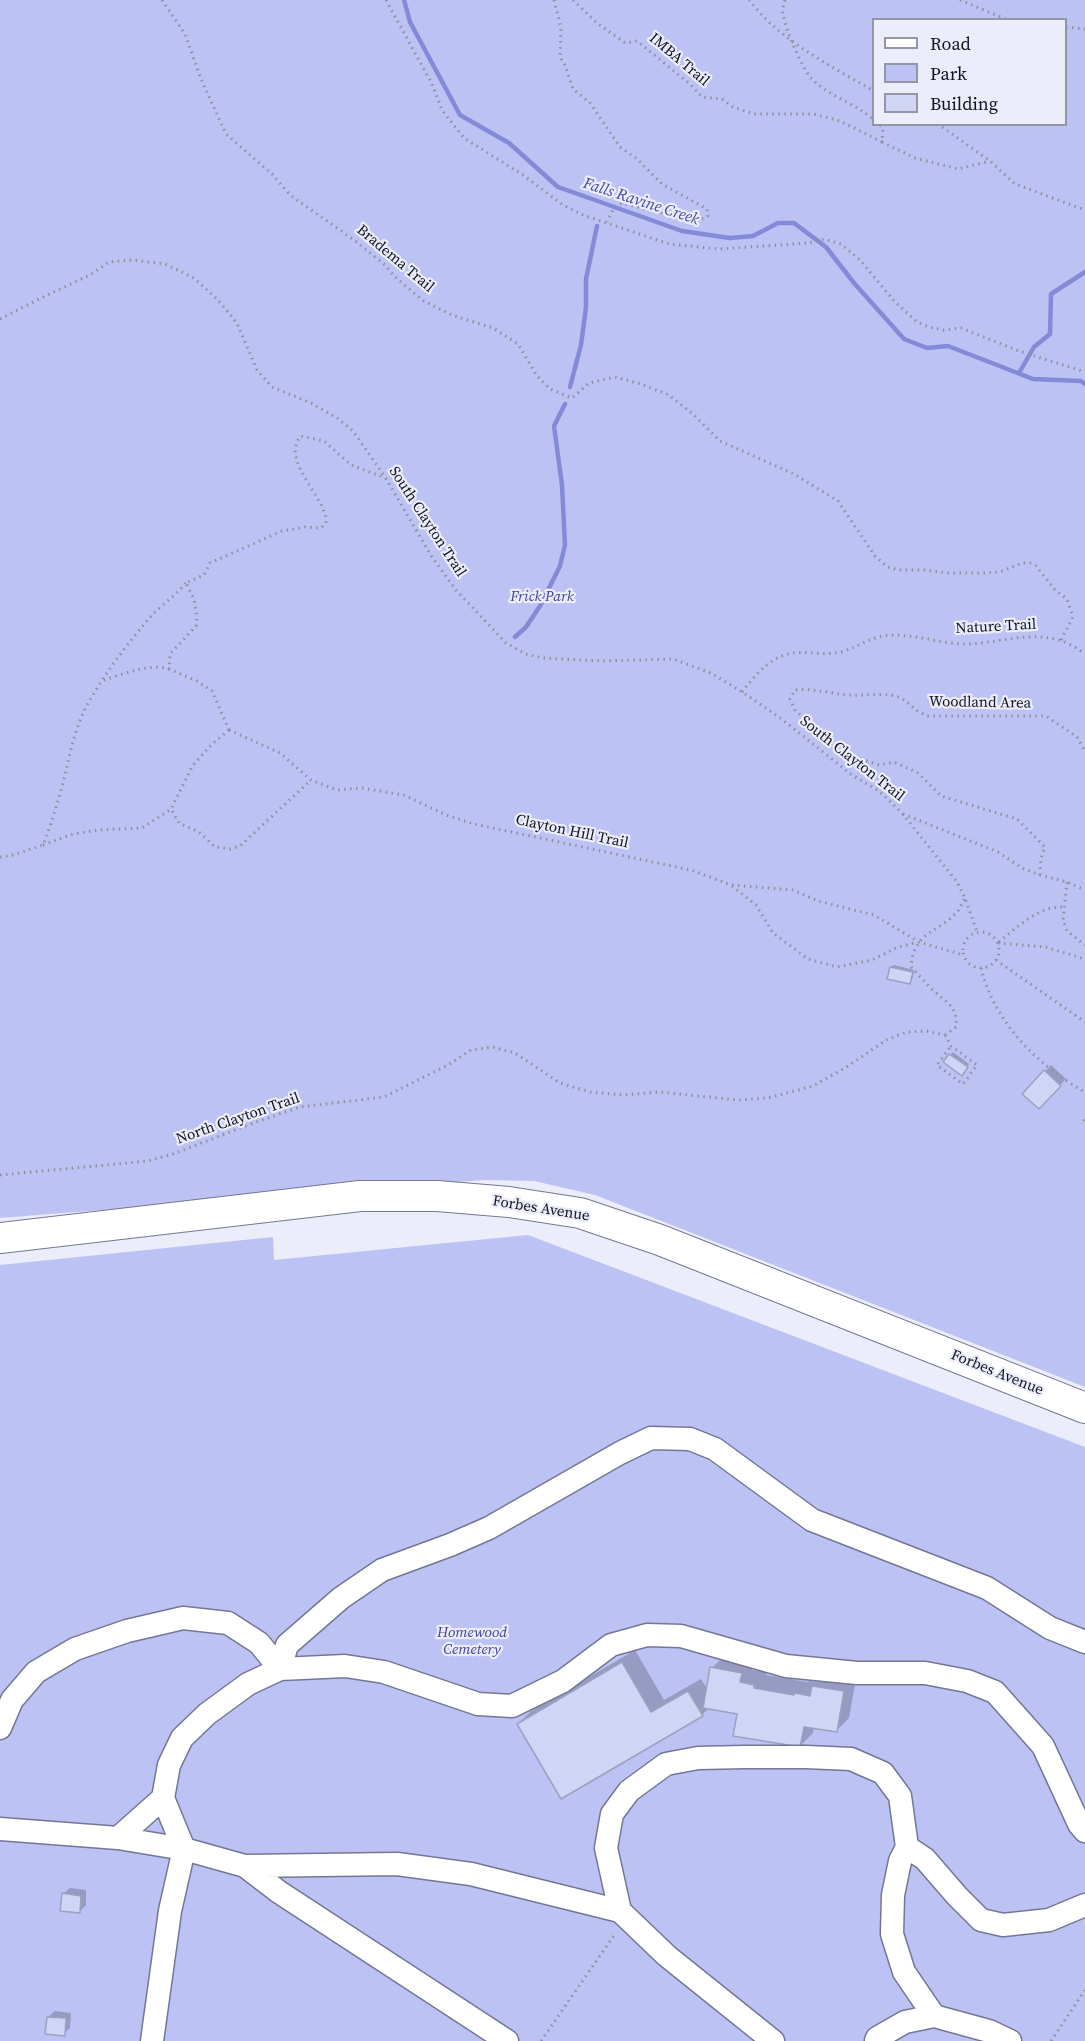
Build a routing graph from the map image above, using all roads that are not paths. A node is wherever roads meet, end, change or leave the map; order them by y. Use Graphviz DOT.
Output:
graph roads {
  1 [pos="0,1238"];
  2 [pos="1085,1408"];
  3 [pos="1085,1642"];
  4 [pos="280,1669"];
  5 [pos="0,1728"];
  6 [pos="163,1798"];
  7 [pos="0,1829"];
  8 [pos="1085,1831"];
  9 [pos="118,1838"];
  10 [pos="907,1847"];
  11 [pos="184,1849"];
  12 [pos="245,1866"];
  13 [pos="1085,1905"];
  14 [pos="623,1914"];
  15 [pos="934,2016"];
  16 [pos="152,2041"];
  17 [pos="507,2041"];
  18 [pos="773,2041"];
  19 [pos="876,2041"];
  20 [pos="1010,2041"];
  1 -- 2 [label="main road, Forbes Avenue"];
  3 -- 4 [label="lane"];
  4 -- 5 [label="lane"];
  4 -- 6 [label="lane"];
  4 -- 8 [label="lane"];
  6 -- 9 [label="lane"];
  6 -- 11 [label="lane"];
  7 -- 9 [label="lane"];
  9 -- 11 [label="lane"];
  10 -- 13 [label="lane"];
  10 -- 14 [label="lane"];
  10 -- 15 [label="lane"];
  11 -- 12 [label="lane"];
  11 -- 16 [label="lane"];
  12 -- 14 [label="lane"];
  12 -- 17 [label="lane"];
  14 -- 18 [label="lane"];
  15 -- 19 [label="lane"];
  15 -- 20 [label="lane"];
}
